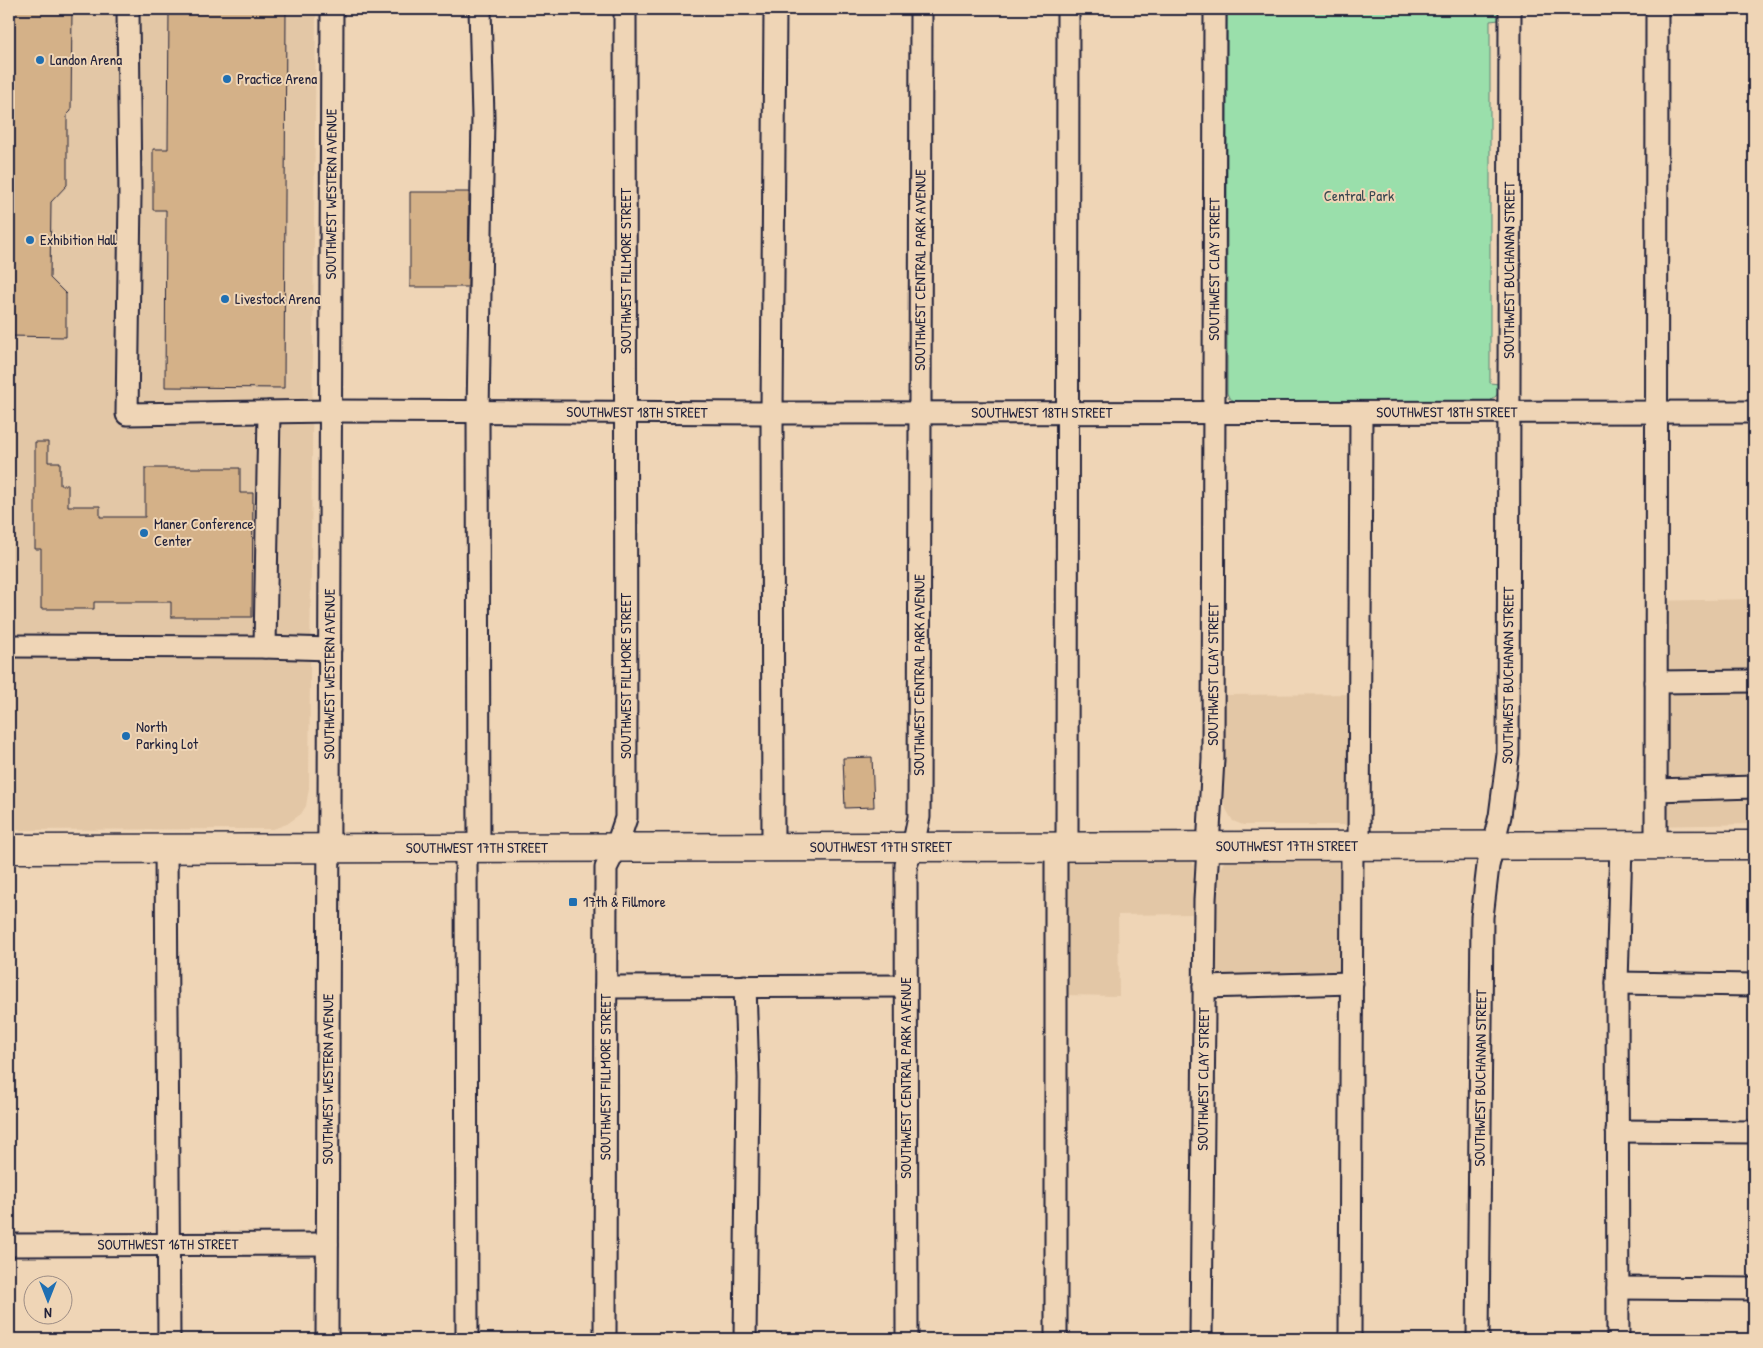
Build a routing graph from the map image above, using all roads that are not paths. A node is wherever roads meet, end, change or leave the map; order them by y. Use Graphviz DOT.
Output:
graph roads {
  1 [pos="128,9"];
  2 [pos="332,9"];
  3 [pos="480,9"];
  4 [pos="625,9"];
  5 [pos="775,9"];
  6 [pos="921,9"];
  7 [pos="1068,9"];
  8 [pos="1216,9"];
  9 [pos="1510,9"];
  10 [pos="1657,9"];
  11 [pos="331,411"];
  12 [pos="268,412"];
  13 [pos="478,412"];
  14 [pos="921,412"];
  15 [pos="1068,412"];
  16 [pos="1214,412"];
  17 [pos="1657,412"];
  18 [pos="1754,412"];
  19 [pos="626,413"];
  20 [pos="772,413"];
  21 [pos="1361,413"];
  22 [pos="1509,413"];
  23 [pos="9,646"];
  24 [pos="265,647"];
  25 [pos="330,649"];
  26 [pos="1754,681"];
  27 [pos="1656,682"];
  28 [pos="1754,787"];
  29 [pos="1656,790"];
  30 [pos="1754,845"];
  31 [pos="1208,846"];
  32 [pos="1355,846"];
  33 [pos="1494,846"];
  34 [pos="1621,846"];
  35 [pos="1656,846"];
  36 [pos="913,847"];
  37 [pos="1062,847"];
  38 [pos="329,848"];
  39 [pos="472,848"];
  40 [pos="616,848"];
  41 [pos="773,848"];
  42 [pos="9,849"];
  43 [pos="166,849"];
  44 [pos="1352,983"];
  45 [pos="1617,983"];
  46 [pos="1754,985"];
  47 [pos="746,986"];
  48 [pos="905,986"];
  49 [pos="606,987"];
  50 [pos="1204,987"];
  51 [pos="1617,1131"];
  52 [pos="1754,1132"];
  53 [pos="328,1244"];
  54 [pos="9,1245"];
  55 [pos="168,1245"];
  56 [pos="1618,1288"];
  57 [pos="1754,1289"];
  58 [pos="169,1339"];
  59 [pos="327,1339"];
  60 [pos="467,1339"];
  61 [pos="605,1339"];
  62 [pos="746,1339"];
  63 [pos="907,1339"];
  64 [pos="1056,1339"];
  65 [pos="1200,1339"];
  66 [pos="1350,1339"];
  67 [pos="1478,1339"];
  68 [pos="1618,1339"];
  1 -- 12 [label="street, SOUTHWEST 18TH STREET"];
  2 -- 11 [label="street, SOUTHWEST WESTERN AVENUE"];
  3 -- 13 [label="street"];
  4 -- 19 [label="street, SOUTHWEST FILLMORE STREET"];
  5 -- 20 [label="street"];
  6 -- 14 [label="street, SOUTHWEST CENTRAL PARK AVENUE"];
  7 -- 15 [label="street"];
  8 -- 16 [label="street, SOUTHWEST CLAY STREET"];
  9 -- 22 [label="street, SOUTHWEST BUCHANAN STREET"];
  10 -- 17 [label="street"];
  11 -- 12 [label="street, SOUTHWEST 18TH STREET"];
  11 -- 13 [label="street, SOUTHWEST 18TH STREET"];
  11 -- 25 [label="street, SOUTHWEST WESTERN AVENUE"];
  12 -- 24 [label="street"];
  13 -- 19 [label="street, SOUTHWEST 18TH STREET"];
  13 -- 39 [label="street"];
  14 -- 15 [label="street, SOUTHWEST 18TH STREET"];
  14 -- 20 [label="street, SOUTHWEST 18TH STREET"];
  14 -- 36 [label="street, SOUTHWEST CENTRAL PARK AVENUE"];
  15 -- 16 [label="street, SOUTHWEST 18TH STREET"];
  15 -- 37 [label="street"];
  16 -- 21 [label="street, SOUTHWEST 18TH STREET"];
  16 -- 31 [label="street, SOUTHWEST CLAY STREET"];
  17 -- 18 [label="street, SOUTHWEST 18TH STREET"];
  17 -- 22 [label="street, SOUTHWEST 18TH STREET"];
  17 -- 27 [label="street"];
  19 -- 20 [label="street, SOUTHWEST 18TH STREET"];
  19 -- 40 [label="street, SOUTHWEST FILLMORE STREET"];
  20 -- 41 [label="street"];
  21 -- 22 [label="street, SOUTHWEST 18TH STREET"];
  21 -- 32 [label="street"];
  22 -- 33 [label="street, SOUTHWEST BUCHANAN STREET"];
  23 -- 24 [label="street"];
  24 -- 25 [label="street"];
  25 -- 38 [label="street, SOUTHWEST WESTERN AVENUE"];
  26 -- 27 [label="street"];
  27 -- 29 [label="street"];
  28 -- 29 [label="street"];
  29 -- 35 [label="street"];
  30 -- 35 [label="main road, SOUTHWEST 17TH STREET"];
  31 -- 32 [label="main road, SOUTHWEST 17TH STREET"];
  31 -- 37 [label="main road, SOUTHWEST 17TH STREET"];
  31 -- 50 [label="street, SOUTHWEST CLAY STREET"];
  32 -- 33 [label="main road, SOUTHWEST 17TH STREET"];
  32 -- 44 [label="street"];
  33 -- 34 [label="main road, SOUTHWEST 17TH STREET"];
  33 -- 67 [label="street, SOUTHWEST BUCHANAN STREET"];
  34 -- 35 [label="main road, SOUTHWEST 17TH STREET"];
  34 -- 45 [label="street"];
  36 -- 37 [label="main road, SOUTHWEST 17TH STREET"];
  36 -- 41 [label="main road, SOUTHWEST 17TH STREET"];
  36 -- 48 [label="street, SOUTHWEST CENTRAL PARK AVENUE"];
  37 -- 64 [label="street"];
  38 -- 39 [label="main road, SOUTHWEST 17TH STREET"];
  38 -- 43 [label="main road, SOUTHWEST 17TH STREET"];
  38 -- 53 [label="street, SOUTHWEST WESTERN AVENUE"];
  39 -- 40 [label="main road, SOUTHWEST 17TH STREET"];
  39 -- 60 [label="street"];
  40 -- 41 [label="main road, SOUTHWEST 17TH STREET"];
  40 -- 49 [label="street, SOUTHWEST FILLMORE STREET"];
  42 -- 43 [label="main road, SOUTHWEST 17TH STREET"];
  43 -- 55 [label="street"];
  44 -- 50 [label="street"];
  44 -- 66 [label="street"];
  45 -- 46 [label="street"];
  45 -- 51 [label="street"];
  47 -- 48 [label="street"];
  47 -- 49 [label="street"];
  47 -- 62 [label="street"];
  48 -- 63 [label="street, SOUTHWEST CENTRAL PARK AVENUE"];
  49 -- 61 [label="street, SOUTHWEST FILLMORE STREET"];
  50 -- 65 [label="street, SOUTHWEST CLAY STREET"];
  51 -- 52 [label="street"];
  51 -- 56 [label="street"];
  53 -- 55 [label="street, SOUTHWEST 16TH STREET"];
  53 -- 59 [label="street, SOUTHWEST WESTERN AVENUE"];
  54 -- 55 [label="street, SOUTHWEST 16TH STREET"];
  55 -- 58 [label="street"];
  56 -- 57 [label="street"];
  56 -- 68 [label="street"];
}
